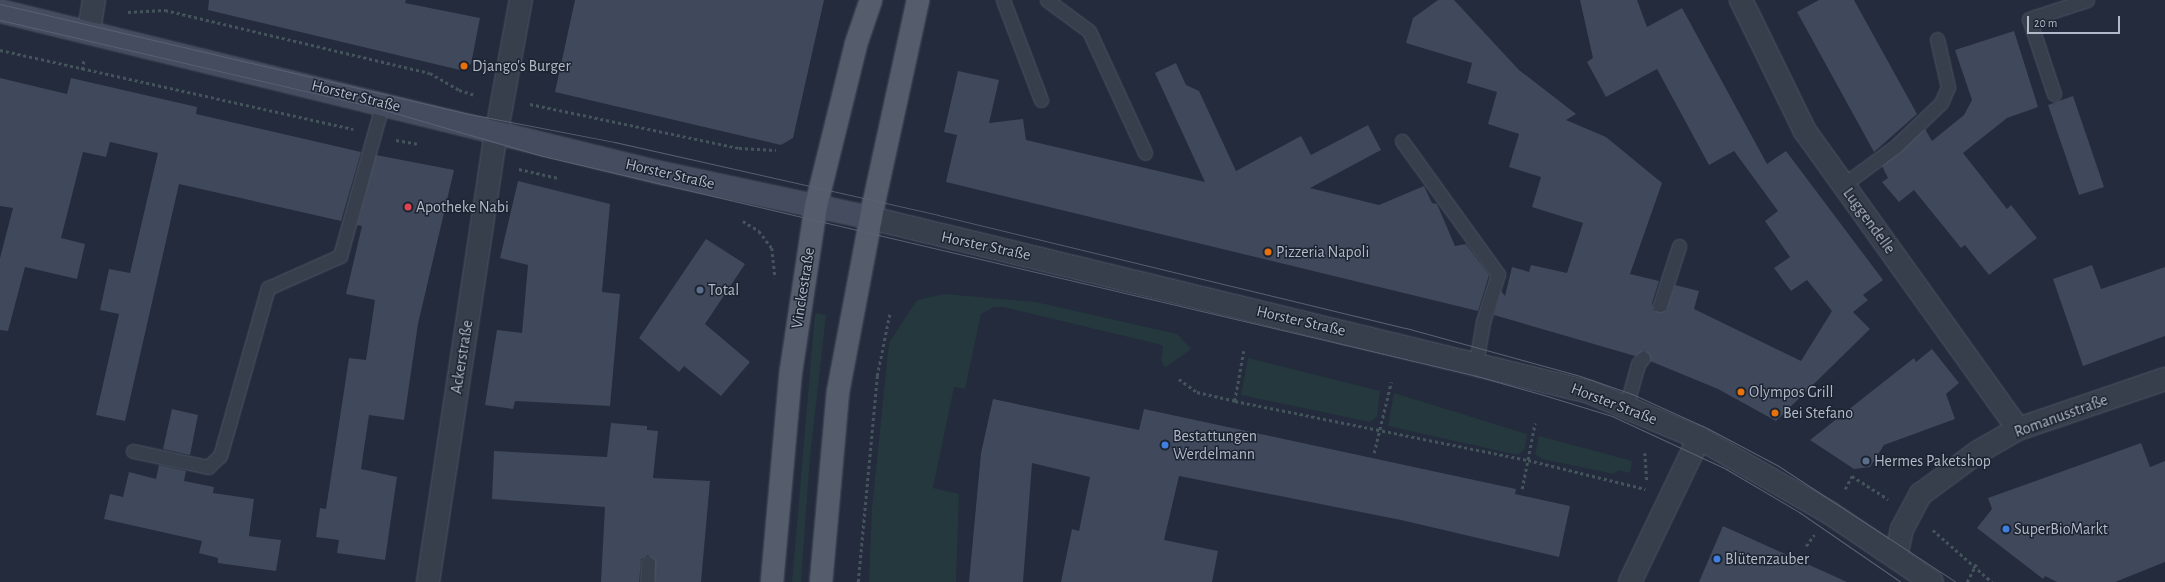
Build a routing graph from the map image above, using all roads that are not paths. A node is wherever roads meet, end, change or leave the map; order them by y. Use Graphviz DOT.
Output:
graph roads {
  1 [pos="521,0"];
  2 [pos="870,0"];
  3 [pos="918,0"];
  4 [pos="1003,0"];
  5 [pos="1047,0"];
  6 [pos="1741,0"];
  7 [pos="2087,0"];
  8 [pos="94,2"];
  9 [pos="0,11"];
  10 [pos="89,31"];
  11 [pos="1937,39"];
  12 [pos="2054,94"];
  13 [pos="1041,100"];
  14 [pos="383,102"];
  15 [pos="497,133"];
  16 [pos="1402,141"];
  17 [pos="1145,153"];
  18 [pos="1843,185"];
  19 [pos="816,206"];
  20 [pos="871,218"];
  21 [pos="1679,246"];
  22 [pos="1660,305"];
  23 [pos="1643,358"];
  24 [pos="1476,364"];
  25 [pos="2165,379"];
  26 [pos="1626,407"];
  27 [pos="2018,429"];
  28 [pos="1699,438"];
  29 [pos="133,451"];
  30 [pos="1896,557"];
  31 [pos="648,563"];
  32 [pos="428,582"];
  33 [pos="647,582"];
  34 [pos="772,582"];
  35 [pos="821,582"];
  36 [pos="1630,582"];
  37 [pos="1932,582"];
  1 -- 15 [label="street, Ackerstraße"];
  2 -- 19 [label="main road, Vinckestraße"];
  3 -- 20 [label="main road"];
  4 -- 13 [label="lane"];
  5 -- 17 [label="lane"];
  6 -- 18 [label="street, Luggendelle"];
  7 -- 12 [label="lane"];
  8 -- 10 [label="street"];
  9 -- 10 [label="main road, Horster Straße"];
  10 -- 14 [label="main road, Horster Straße"];
  11 -- 18 [label="lane"];
  14 -- 15 [label="main road, Horster Straße"];
  14 -- 29 [label="lane"];
  15 -- 19 [label="main road, Horster Straße"];
  15 -- 32 [label="street, Ackerstraße"];
  16 -- 24 [label="lane"];
  18 -- 27 [label="street, Luggendelle"];
  19 -- 20 [label="main road, Horster Straße"];
  19 -- 34 [label="main road, Vinckestraße"];
  20 -- 24 [label="street, Horster Straße"];
  20 -- 35 [label="main road"];
  21 -- 22 [label="lane"];
  23 -- 26 [label="lane"];
  24 -- 26 [label="street, Horster Straße"];
  25 -- 27 [label="street, Romanusstraße"];
  26 -- 28 [label="street, Horster Straße"];
  27 -- 30 [label="street, Romanusstraße"];
  28 -- 30 [label="street, Horster Straße"];
  28 -- 36 [label="street"];
  30 -- 37 [label="street, Horster Straße"];
  31 -- 33 [label="lane"];
}
